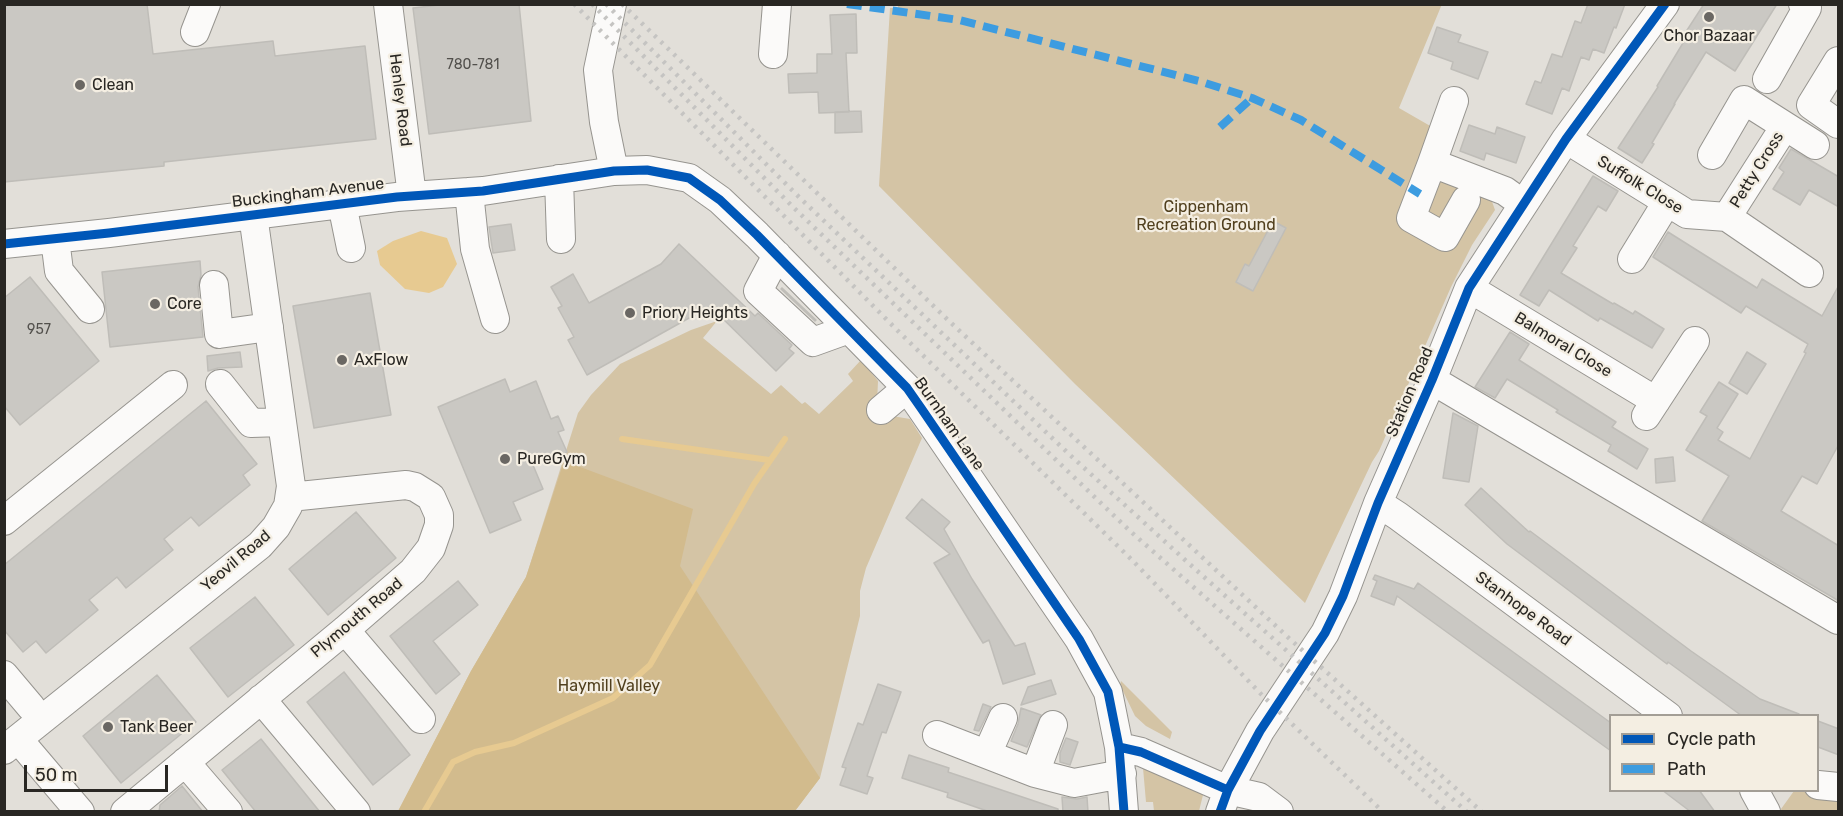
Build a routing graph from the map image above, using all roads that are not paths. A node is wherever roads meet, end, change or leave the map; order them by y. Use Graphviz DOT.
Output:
graph roads {
  1 [pos="206,4"];
  2 [pos="388,4"];
  3 [pos="612,4"];
  4 [pos="1665,4"];
  5 [pos="1803,4"];
  6 [pos="195,32"];
  7 [pos="1839,61"];
  8 [pos="1767,79"];
  9 [pos="1454,101"];
  10 [pos="1839,124"];
  11 [pos="1785,126"];
  12 [pos="1566,139"];
  13 [pos="1815,145"];
  14 [pos="1712,155"];
  15 [pos="1432,163"];
  16 [pos="614,171"];
  17 [pos="559,179"];
  18 [pos="469,192"];
  19 [pos="412,196"];
  20 [pos="1466,200"];
  21 [pos="1667,202"];
  22 [pos="342,204"];
  23 [pos="1522,204"];
  24 [pos="253,215"];
  25 [pos="1727,218"];
  26 [pos="55,239"];
  27 [pos="561,239"];
  28 [pos="4,244"];
  29 [pos="351,248"];
  30 [pos="777,255"];
  31 [pos="1632,259"];
  32 [pos="1809,273"];
  33 [pos="214,285"];
  34 [pos="1469,288"];
  35 [pos="90,309"];
  36 [pos="495,319"];
  37 [pos="269,327"];
  38 [pos="849,329"];
  39 [pos="1695,341"];
  40 [pos="1432,380"];
  41 [pos="220,384"];
  42 [pos="173,385"];
  43 [pos="907,388"];
  44 [pos="881,410"];
  45 [pos="282,422"];
  46 [pos="290,497"];
  47 [pos="1378,503"];
  48 [pos="4,521"];
  49 [pos="1839,620"];
  50 [pos="345,630"];
  51 [pos="4,675"];
  52 [pos="261,699"];
  53 [pos="31,707"];
  54 [pos="1665,714"];
  55 [pos="1003,718"];
  56 [pos="421,719"];
  57 [pos="1053,725"];
  58 [pos="937,735"];
  59 [pos="11,744"];
  60 [pos="987,754"];
  61 [pos="1120,761"];
  62 [pos="185,762"];
  63 [pos="1035,773"];
  64 [pos="1819,784"];
  65 [pos="1839,787"];
  66 [pos="1755,792"];
  67 [pos="1224,801"];
  68 [pos="80,812"];
  69 [pos="125,812"];
  70 [pos="228,812"];
  71 [pos="356,812"];
  72 [pos="1124,812"];
  73 [pos="1279,812"];
  74 [pos="1766,812"];
  1 -- 6 [label="street"];
  2 -- 19 [label="street, Henley Road"];
  3 -- 16 [label="street"];
  4 -- 12 [label="street, Station Road"];
  5 -- 8 [label="street"];
  7 -- 10 [label="street"];
  9 -- 15 [label="street"];
  11 -- 13 [label="street"];
  11 -- 14 [label="street, Petty Cross"];
  11 -- 25 [label="street, Petty Cross"];
  12 -- 21 [label="street, Suffolk Close"];
  12 -- 23 [label="street, Station Road"];
  15 -- 20 [label="street"];
  15 -- 23 [label="street"];
  16 -- 17 [label="street, Buckingham Avenue"];
  16 -- 30 [label="street, Burnham Lane"];
  17 -- 18 [label="street, Buckingham Avenue"];
  17 -- 27 [label="street"];
  18 -- 19 [label="street, Buckingham Avenue"];
  18 -- 36 [label="street"];
  19 -- 22 [label="street, Buckingham Avenue"];
  21 -- 25 [label="street, Suffolk Close"];
  21 -- 31 [label="street"];
  22 -- 24 [label="street, Buckingham Avenue"];
  22 -- 29 [label="street"];
  23 -- 34 [label="street, Station Road"];
  24 -- 26 [label="street, Buckingham Avenue"];
  24 -- 37 [label="street, Yeovil Road"];
  25 -- 32 [label="street, Suffolk Close"];
  26 -- 28 [label="street, Buckingham Avenue"];
  26 -- 35 [label="street"];
  30 -- 38 [label="street, Burnham Lane"];
  30 -- 38 [label="street"];
  33 -- 37 [label="street"];
  34 -- 39 [label="street, Balmoral Close"];
  34 -- 40 [label="street, Station Road"];
  37 -- 45 [label="street, Yeovil Road"];
  38 -- 43 [label="street, Burnham Lane"];
  40 -- 47 [label="street, Station Road"];
  40 -- 49 [label="street"];
  41 -- 45 [label="street"];
  42 -- 48 [label="street"];
  43 -- 44 [label="street"];
  43 -- 61 [label="street, Burnham Lane"];
  45 -- 46 [label="street, Yeovil Road"];
  46 -- 50 [label="street, Plymouth Road"];
  46 -- 59 [label="street, Yeovil Road"];
  47 -- 54 [label="street, Stanhope Road"];
  47 -- 67 [label="street, Station Road"];
  50 -- 52 [label="street, Plymouth Road"];
  50 -- 56 [label="street"];
  51 -- 53 [label="street"];
  52 -- 62 [label="street, Plymouth Road"];
  52 -- 71 [label="street"];
  55 -- 60 [label="street"];
  57 -- 63 [label="street"];
  58 -- 60 [label="street"];
  59 -- 68 [label="street"];
  60 -- 63 [label="street"];
  61 -- 63 [label="street"];
  61 -- 67 [label="street"];
  61 -- 72 [label="street, Burnham Lane"];
  62 -- 69 [label="street, Plymouth Road"];
  62 -- 70 [label="street"];
  64 -- 65 [label="street"];
  66 -- 74 [label="street"];
  67 -- 73 [label="street"];
}
